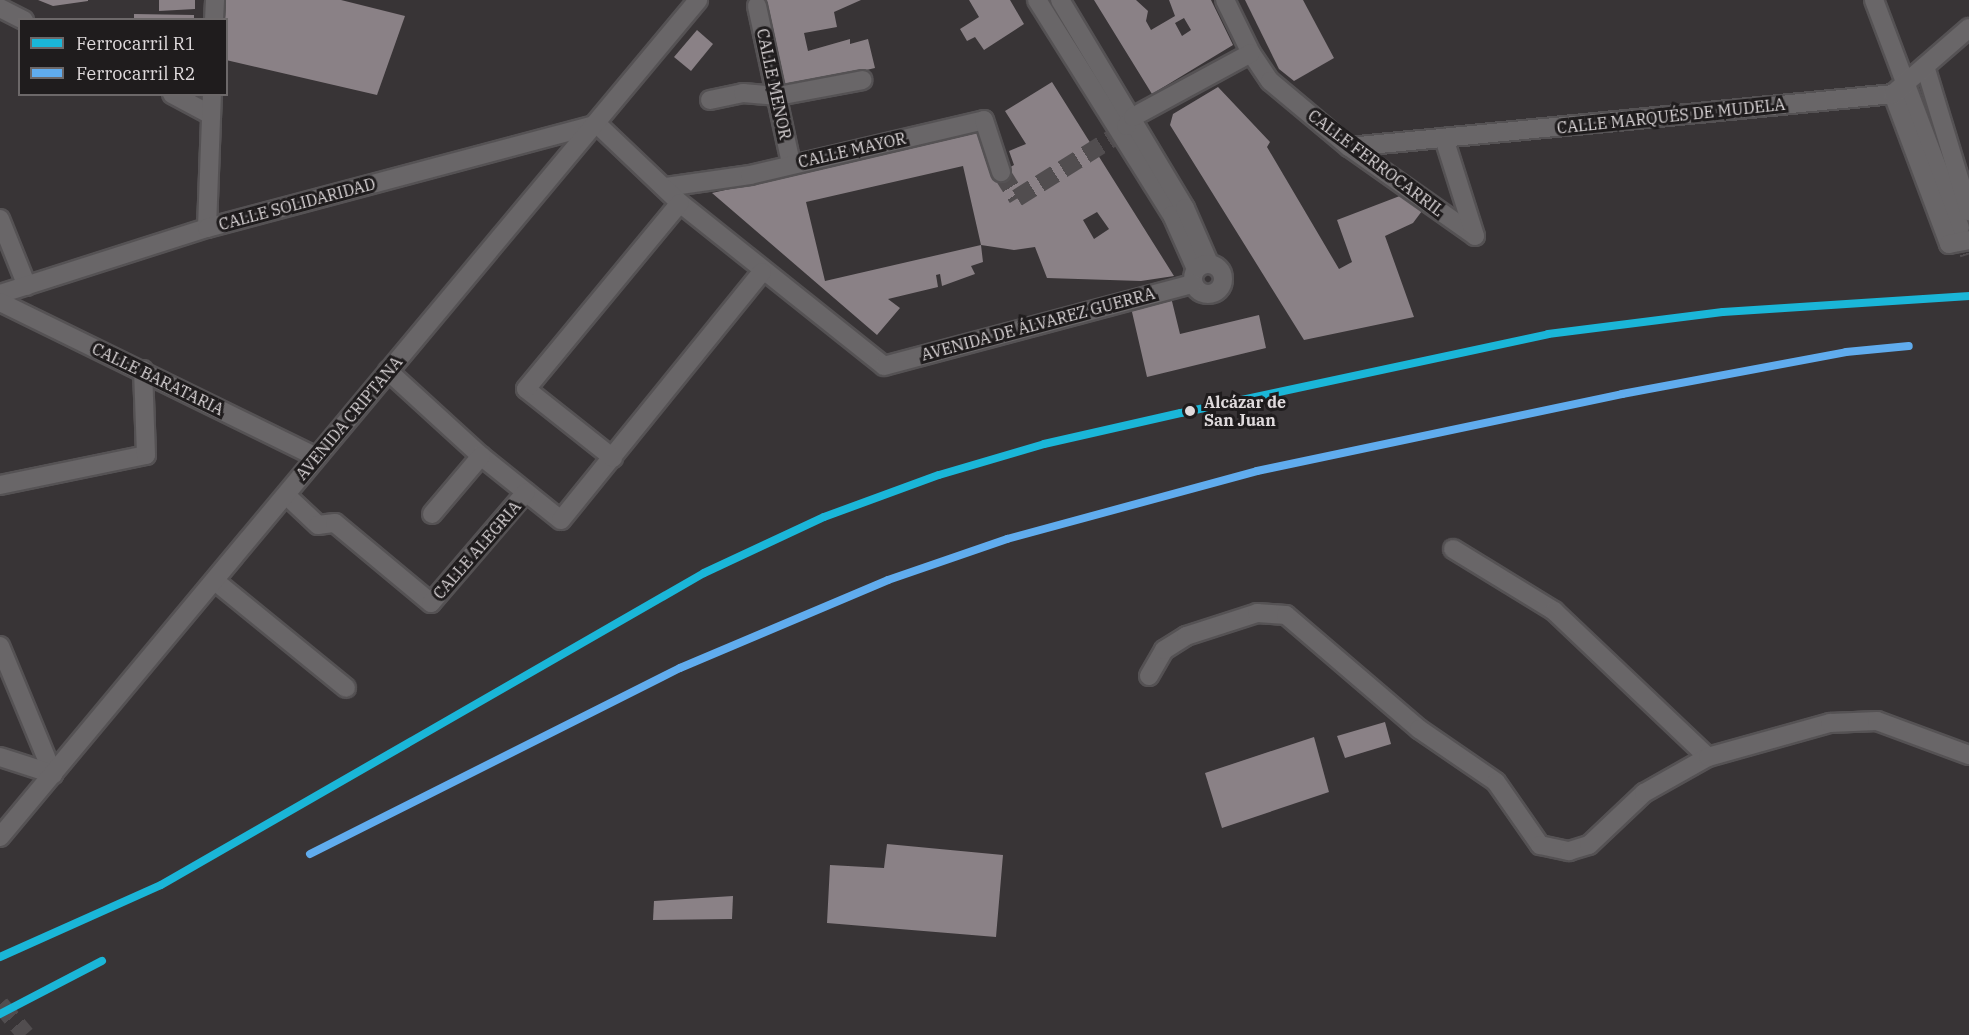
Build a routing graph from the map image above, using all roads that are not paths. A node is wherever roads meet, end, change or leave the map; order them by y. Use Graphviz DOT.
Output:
graph roads {
  1 [pos="215,0"];
  2 [pos="696,0"];
  3 [pos="1037,0"];
  4 [pos="1060,0"];
  5 [pos="1225,0"];
  6 [pos="1874,0"];
  7 [pos="757,6"];
  8 [pos="0,8"];
  9 [pos="20,18"];
  10 [pos="214,18"];
  11 [pos="1969,28"];
  12 [pos="1251,53"];
  13 [pos="1924,66"];
  14 [pos="863,80"];
  15 [pos="1906,80"];
  16 [pos="1893,94"];
  17 [pos="176,96"];
  18 [pos="212,96"];
  19 [pos="778,96"];
  20 [pos="710,100"];
  21 [pos="211,115"];
  22 [pos="1133,117"];
  23 [pos="597,124"];
  24 [pos="1119,134"];
  25 [pos="1444,138"];
  26 [pos="1349,147"];
  27 [pos="791,163"];
  28 [pos="1001,172"];
  29 [pos="666,187"];
  30 [pos="680,203"];
  31 [pos="1969,211"];
  32 [pos="0,219"];
  33 [pos="207,228"];
  34 [pos="1964,234"];
  35 [pos="762,272"];
  36 [pos="1199,272"];
  37 [pos="27,286"];
  38 [pos="0,294"];
  39 [pos="0,302"];
  40 [pos="143,370"];
  41 [pos="388,371"];
  42 [pos="481,456"];
  43 [pos="316,457"];
  44 [pos="613,458"];
  45 [pos="0,485"];
  46 [pos="526,492"];
  47 [pos="286,495"];
  48 [pos="432,514"];
  49 [pos="1453,549"];
  50 [pos="215,580"];
  51 [pos="0,646"];
  52 [pos="1149,676"];
  53 [pos="346,688"];
  54 [pos="1969,755"];
  55 [pos="0,757"];
  56 [pos="1708,758"];
  57 [pos="53,774"];
  58 [pos="0,837"];
  1 -- 10 [label="street"];
  2 -- 23 [label="street, AVENIDA CRIPTANA"];
  3 -- 24 [label="street"];
  4 -- 22 [label="street"];
  5 -- 12 [label="street, CALLE FERROCARRIL"];
  6 -- 15 [label="street"];
  7 -- 19 [label="street, CALLE MENOR"];
  8 -- 9 [label="street"];
  11 -- 13 [label="street"];
  12 -- 22 [label="street"];
  12 -- 26 [label="street, CALLE FERROCARRIL"];
  13 -- 15 [label="street"];
  13 -- 31 [label="street"];
  14 -- 19 [label="street"];
  15 -- 16 [label="street"];
  15 -- 34 [label="street"];
  16 -- 25 [label="street, CALLE MARQUÉS DE MUDELA"];
  16 -- 34 [label="street"];
  17 -- 21 [label="street"];
  18 -- 21 [label="street"];
  19 -- 20 [label="street"];
  19 -- 27 [label="street, CALLE MENOR"];
  21 -- 33 [label="street"];
  22 -- 24 [label="street"];
  22 -- 36 [label="street"];
  23 -- 29 [label="street"];
  23 -- 33 [label="street, CALLE SOLIDARIDAD"];
  23 -- 41 [label="street, AVENIDA CRIPTANA"];
  24 -- 36 [label="street"];
  25 -- 26 [label="street, CALLE MARQUÉS DE MUDELA"];
  25 -- 26 [label="street, CALLE FERROCARRIL"];
  27 -- 28 [label="street, CALLE MAYOR"];
  27 -- 29 [label="street, CALLE MAYOR"];
  29 -- 30 [label="street"];
  30 -- 35 [label="street"];
  30 -- 44 [label="street"];
  32 -- 37 [label="street"];
  33 -- 37 [label="street, CALLE SOLIDARIDAD"];
  35 -- 36 [label="street, AVENIDA DE ÁLVAREZ GUERRA"];
  35 -- 44 [label="street"];
  37 -- 38 [label="street, CALLE SOLIDARIDAD"];
  39 -- 40 [label="street, CALLE BARATARIA"];
  40 -- 43 [label="street, CALLE BARATARIA"];
  40 -- 45 [label="street"];
  41 -- 42 [label="street"];
  41 -- 43 [label="street, AVENIDA CRIPTANA"];
  42 -- 46 [label="street"];
  42 -- 48 [label="street"];
  43 -- 47 [label="street, AVENIDA CRIPTANA"];
  44 -- 46 [label="street"];
  46 -- 47 [label="street, CALLE ALEGRIA"];
  47 -- 50 [label="street, AVENIDA CRIPTANA"];
  49 -- 56 [label="street"];
  50 -- 53 [label="street"];
  50 -- 57 [label="street, AVENIDA CRIPTANA"];
  51 -- 57 [label="street"];
  52 -- 56 [label="street"];
  54 -- 56 [label="street"];
  55 -- 57 [label="street"];
  57 -- 58 [label="street, AVENIDA CRIPTANA"];
}
